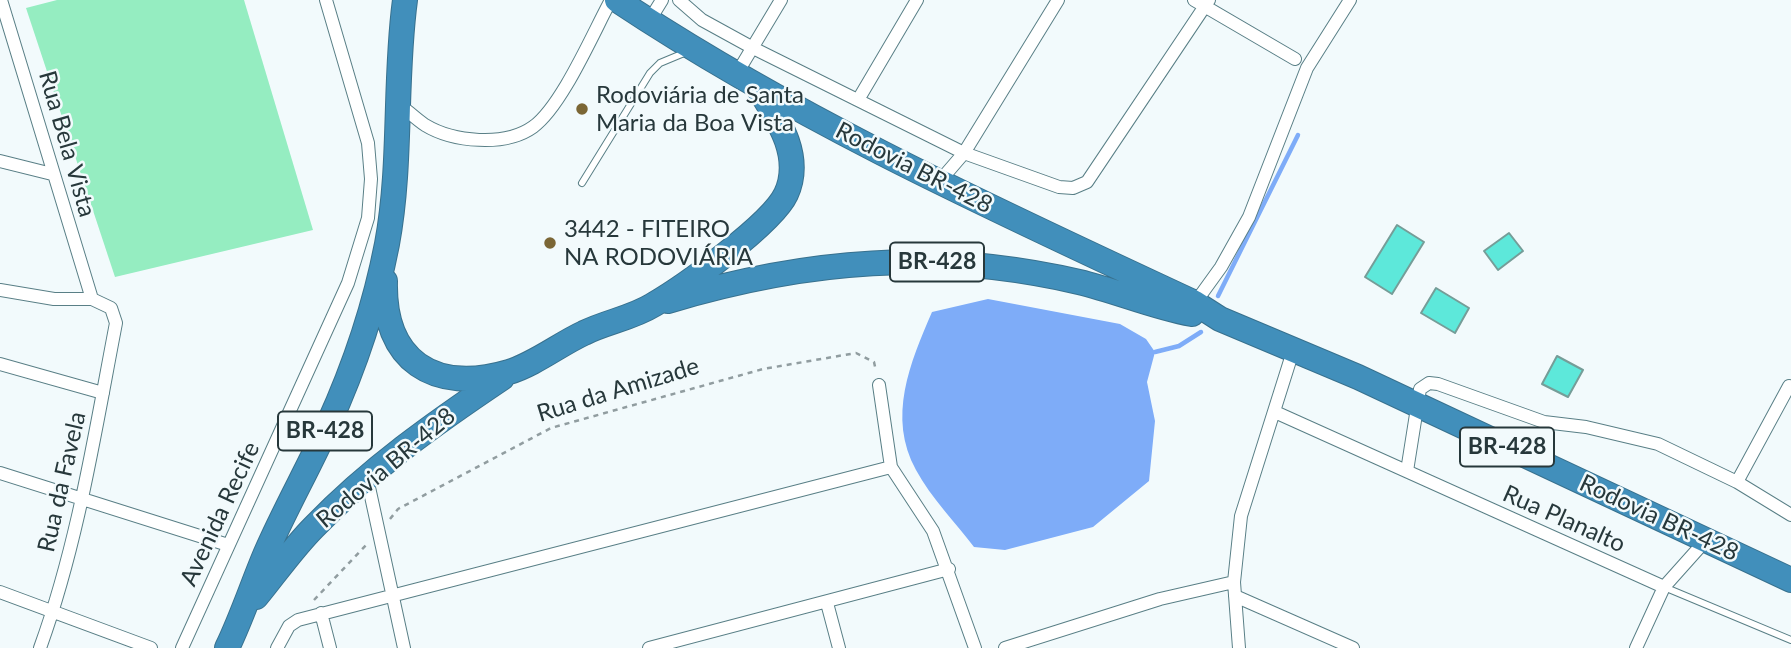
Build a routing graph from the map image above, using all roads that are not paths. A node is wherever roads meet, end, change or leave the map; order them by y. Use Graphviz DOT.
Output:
graph roads {
  1 [pos="1,0"];
  2 [pos="326,0"];
  3 [pos="405,0"];
  4 [pos="611,0"];
  5 [pos="618,0"];
  6 [pos="662,0"];
  7 [pos="679,0"];
  8 [pos="781,0"];
  9 [pos="917,0"];
  10 [pos="1058,0"];
  11 [pos="1350,0"];
  12 [pos="1203,2"];
  13 [pos="649,21"];
  14 [pos="0,27"];
  15 [pos="15,40"];
  16 [pos="753,48"];
  17 [pos="696,49"];
  18 [pos="1295,59"];
  19 [pos="737,75"];
  20 [pos="760,90"];
  21 [pos="858,100"];
  22 [pos="400,105"];
  23 [pos="964,153"];
  24 [pos="0,161"];
  25 [pos="52,174"];
  26 [pos="939,182"];
  27 [pos="582,183"];
  28 [pos="387,245"];
  29 [pos="0,290"];
  30 [pos="92,299"];
  31 [pos="1195,303"];
  32 [pos="652,306"];
  33 [pos="1220,319"];
  34 [pos="1294,348"];
  35 [pos="0,364"];
  36 [pos="511,372"];
  37 [pos="879,385"];
  38 [pos="1789,386"];
  39 [pos="103,393"];
  40 [pos="1417,405"];
  41 [pos="1275,412"];
  42 [pos="891,467"];
  43 [pos="1407,471"];
  44 [pos="0,472"];
  45 [pos="367,478"];
  46 [pos="1737,482"];
  47 [pos="83,501"];
  48 [pos="1791,515"];
  49 [pos="1706,540"];
  50 [pos="228,545"];
  51 [pos="949,569"];
  52 [pos="1791,580"];
  53 [pos="1234,582"];
  54 [pos="1664,587"];
  55 [pos="0,592"];
  56 [pos="391,595"];
  57 [pos="1236,596"];
  58 [pos="827,603"];
  59 [pos="246,610"];
  60 [pos="53,611"];
  61 [pos="321,613"];
  62 [pos="1791,640"];
  63 [pos="40,648"];
  64 [pos="151,648"];
  65 [pos="181,648"];
  66 [pos="227,648"];
  67 [pos="277,648"];
  68 [pos="330,648"];
  69 [pos="404,648"];
  70 [pos="649,648"];
  71 [pos="839,648"];
  72 [pos="975,648"];
  73 [pos="1005,648"];
  74 [pos="1239,648"];
  75 [pos="1353,648"];
  76 [pos="1636,648"];
  1 -- 15 [label="street, Rua Bela Vista"];
  2 -- 50 [label="street, Avenida Recife"];
  3 -- 22 [label="highway, Rodovia BR-428 / BR-428"];
  4 -- 22 [label="street"];
  5 -- 13 [label="highway, Rodovia BR-428 / BR-428"];
  6 -- 13 [label="street"];
  7 -- 16 [label="street"];
  8 -- 16 [label="street"];
  9 -- 21 [label="street"];
  10 -- 23 [label="street"];
  11 -- 31 [label="street"];
  12 -- 18 [label="street"];
  12 -- 23 [label="street"];
  13 -- 17 [label="highway, Rodovia BR-428 / BR-428"];
  14 -- 15 [label="street"];
  15 -- 25 [label="street, Rua Bela Vista"];
  16 -- 19 [label="street"];
  16 -- 21 [label="street"];
  17 -- 19 [label="highway, Rodovia BR-428 / BR-428"];
  17 -- 27 [label="lane"];
  19 -- 20 [label="highway, Rodovia BR-428 / BR-428"];
  20 -- 26 [label="highway, Rodovia BR-428 / BR-428"];
  20 -- 32 [label="highway"];
  21 -- 23 [label="street"];
  22 -- 28 [label="highway, Rodovia BR-428 / BR-428"];
  23 -- 26 [label="street"];
  24 -- 25 [label="street"];
  25 -- 30 [label="street, Rua Bela Vista"];
  26 -- 31 [label="highway, Rodovia BR-428 / BR-428"];
  28 -- 36 [label="highway"];
  28 -- 59 [label="highway, Rodovia BR-428 / BR-428"];
  29 -- 30 [label="street"];
  30 -- 39 [label="street, Rua da Favela"];
  31 -- 33 [label="highway, Rodovia BR-428 / BR-428"];
  32 -- 33 [label="highway, Rodovia BR-428 / BR-428"];
  32 -- 36 [label="highway, BR-428"];
  33 -- 34 [label="highway, Rodovia BR-428 / BR-428"];
  34 -- 40 [label="highway, Rodovia BR-428 / BR-428"];
  34 -- 41 [label="street"];
  35 -- 39 [label="street"];
  36 -- 45 [label="highway, Rodovia BR-428 / BR-428"];
  37 -- 42 [label="street"];
  38 -- 46 [label="street"];
  39 -- 47 [label="street, Rua da Favela"];
  40 -- 43 [label="street"];
  40 -- 46 [label="street"];
  40 -- 49 [label="highway, Rodovia BR-428 / BR-428"];
  41 -- 43 [label="street, Rua Planalto"];
  41 -- 53 [label="street"];
  42 -- 51 [label="street"];
  42 -- 56 [label="street"];
  43 -- 54 [label="street, Rua Planalto"];
  44 -- 47 [label="street"];
  45 -- 56 [label="street"];
  45 -- 59 [label="highway, Rodovia BR-428 / BR-428"];
  46 -- 48 [label="street"];
  47 -- 50 [label="street"];
  47 -- 60 [label="street, Rua da Favela"];
  49 -- 52 [label="highway, Rodovia BR-428 / BR-428"];
  49 -- 54 [label="street"];
  50 -- 65 [label="street, Avenida Recife"];
  51 -- 58 [label="street"];
  51 -- 72 [label="street"];
  53 -- 57 [label="street"];
  53 -- 73 [label="street"];
  54 -- 62 [label="lane"];
  54 -- 76 [label="street"];
  55 -- 60 [label="street"];
  56 -- 61 [label="street"];
  56 -- 69 [label="street"];
  57 -- 74 [label="street"];
  57 -- 75 [label="street"];
  58 -- 70 [label="street"];
  58 -- 71 [label="street"];
  59 -- 66 [label="highway, Rodovia BR-428 / BR-428"];
  60 -- 63 [label="street, Rua da Favela"];
  60 -- 64 [label="street"];
  61 -- 67 [label="street"];
  61 -- 68 [label="street"];
}
